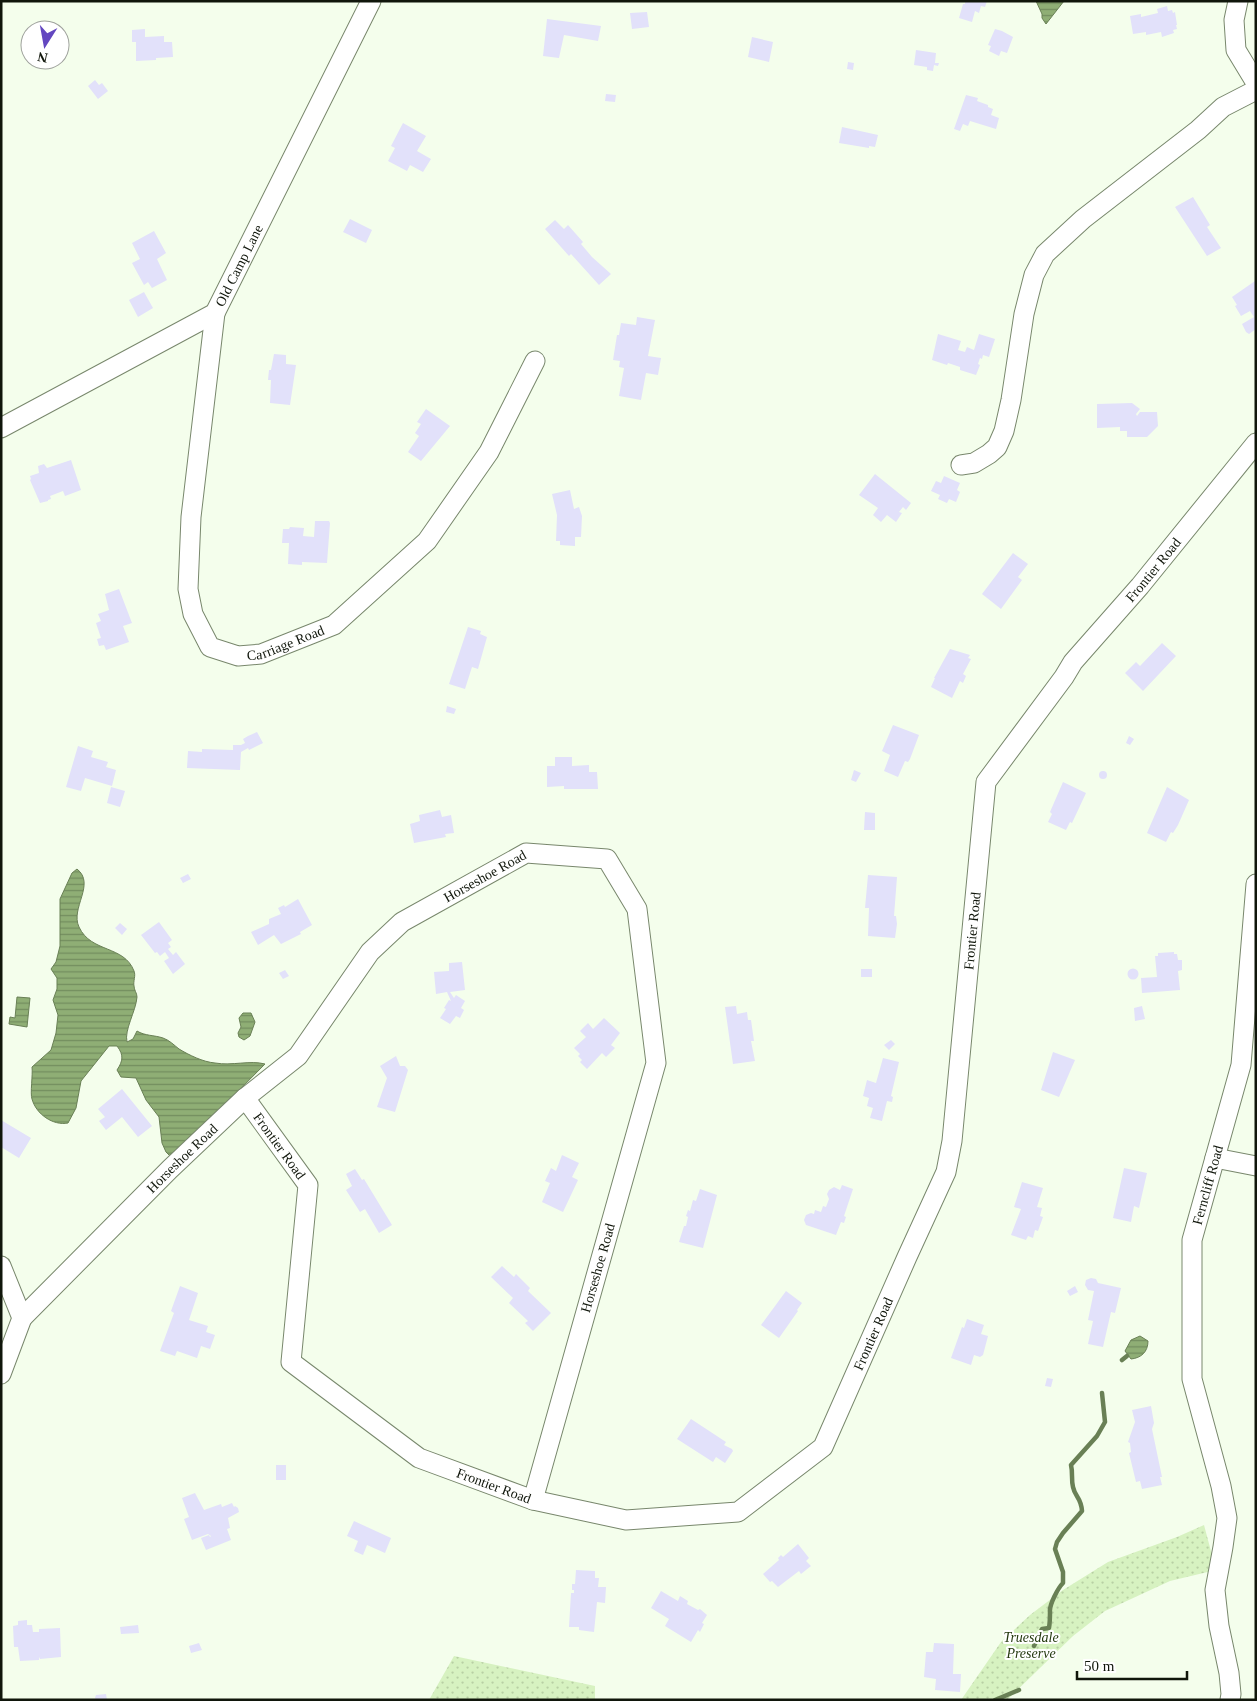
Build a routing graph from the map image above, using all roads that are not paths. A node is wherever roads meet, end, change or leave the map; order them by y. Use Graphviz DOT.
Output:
graph roads {
  1 [pos="371,1"];
  2 [pos="1238,1"];
  3 [pos="1256,82"];
  4 [pos="1256,90"];
  5 [pos="215,314"];
  6 [pos="535,361"];
  7 [pos="1,428"];
  8 [pos="1256,443"];
  9 [pos="961,465"];
  10 [pos="1256,884"];
  11 [pos="1255,892"];
  12 [pos="245,1098"];
  13 [pos="1215,1158"];
  14 [pos="1256,1166"];
  15 [pos="1,1266"];
  16 [pos="22,1318"];
  17 [pos="1,1374"];
  18 [pos="533,1500"];
  19 [pos="1230,1700"];
  1 -- 5 [label="street, Old Camp Lane"];
  2 -- 3 [label="street"];
  4 -- 9 [label="street"];
  5 -- 6 [label="street, Carriage Road"];
  5 -- 7 [label="street, Old Camp Lane"];
  8 -- 18 [label="street, Frontier Road"];
  10 -- 11 [label="street, Ferncliff Road"];
  11 -- 13 [label="street, Ferncliff Road"];
  12 -- 16 [label="street, Horseshoe Road"];
  12 -- 18 [label="street, Frontier Road"];
  12 -- 18 [label="street, Horseshoe Road"];
  13 -- 14 [label="street"];
  13 -- 19 [label="street, Ferncliff Road"];
  15 -- 16 [label="street"];
  16 -- 17 [label="street"];
}
